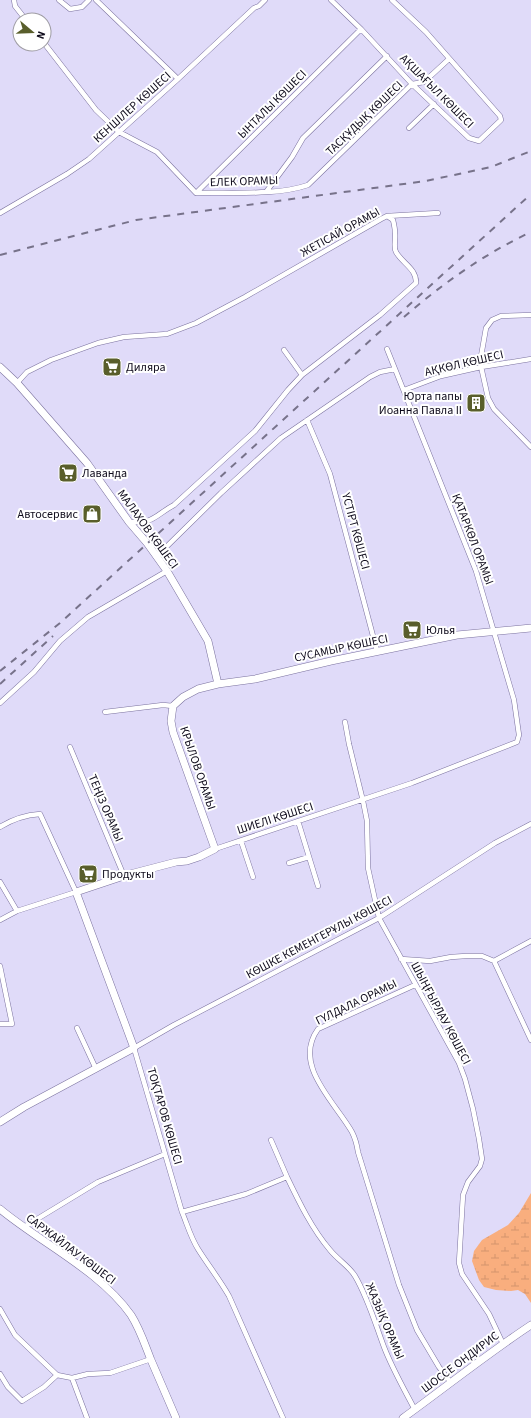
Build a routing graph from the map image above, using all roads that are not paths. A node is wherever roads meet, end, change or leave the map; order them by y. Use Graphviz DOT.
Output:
graph roads {
  1 [pos="14,0"];
  2 [pos="59,0"];
  3 [pos="89,0"];
  4 [pos="96,0"];
  5 [pos="266,0"];
  6 [pos="331,0"];
  7 [pos="392,0"];
  8 [pos="20,12"];
  9 [pos="361,29"];
  10 [pos="51,52"];
  11 [pos="387,56"];
  12 [pos="449,59"];
  13 [pos="178,79"];
  14 [pos="412,84"];
  15 [pos="434,104"];
  16 [pos="409,128"];
  17 [pos="119,132"];
  18 [pos="313,181"];
  19 [pos="196,192"];
  20 [pos="266,192"];
  21 [pos="0,213"];
  22 [pos="438,213"];
  23 [pos="388,216"];
  24 [pos="531,315"];
  25 [pos="387,349"];
  26 [pos="284,350"];
  27 [pos="531,359"];
  28 [pos="0,367"];
  29 [pos="481,367"];
  30 [pos="395,369"];
  31 [pos="302,376"];
  32 [pos="17,383"];
  33 [pos="404,390"];
  34 [pos="307,420"];
  35 [pos="531,447"];
  36 [pos="128,522"];
  37 [pos="156,558"];
  38 [pos="167,571"];
  39 [pos="531,628"];
  40 [pos="494,631"];
  41 [pos="378,651"];
  42 [pos="218,684"];
  43 [pos="0,703"];
  44 [pos="173,706"];
  45 [pos="105,712"];
  46 [pos="517,721"];
  47 [pos="346,722"];
  48 [pos="70,747"];
  49 [pos="363,801"];
  50 [pos="298,821"];
  51 [pos="531,824"];
  52 [pos="0,827"];
  53 [pos="241,841"];
  54 [pos="215,849"];
  55 [pos="310,857"];
  56 [pos="289,863"];
  57 [pos="124,876"];
  58 [pos="254,877"];
  59 [pos="0,882"];
  60 [pos="318,886"];
  61 [pos="76,892"];
  62 [pos="16,911"];
  63 [pos="379,918"];
  64 [pos="0,920"];
  65 [pos="531,941"];
  66 [pos="401,959"];
  67 [pos="494,961"];
  68 [pos="0,966"];
  69 [pos="415,985"];
  70 [pos="0,1024"];
  71 [pos="77,1028"];
  72 [pos="531,1040"];
  73 [pos="134,1048"];
  74 [pos="96,1069"];
  75 [pos="0,1122"];
  76 [pos="271,1140"];
  77 [pos="165,1154"];
  78 [pos="287,1177"];
  79 [pos="0,1209"];
  80 [pos="182,1212"];
  81 [pos="24,1227"];
  82 [pos="0,1309"];
  83 [pos="531,1325"];
  84 [pos="503,1344"];
  85 [pos="151,1359"];
  86 [pos="0,1374"];
  87 [pos="57,1375"];
  88 [pos="72,1378"];
  89 [pos="451,1383"];
  90 [pos="415,1410"];
  91 [pos="87,1418"];
  92 [pos="176,1418"];
  93 [pos="283,1418"];
  94 [pos="403,1418"];
  1 -- 8 [label="street"];
  2 -- 3 [label="street"];
  4 -- 13 [label="street"];
  5 -- 13 [label="street, КЕНШІЛЕР КӨШЕСІ"];
  6 -- 9 [label="street, АҚШАҒЫЛ КӨШЕСІ"];
  7 -- 12 [label="street, АҚШАҒЫЛ КӨШЕСІ"];
  9 -- 11 [label="street, АҚШАҒЫЛ КӨШЕСІ"];
  9 -- 19 [label="street, ЫНТАЛЫ КӨШЕСІ"];
  10 -- 17 [label="street, ЕЛЕК ОРАМЫ"];
  11 -- 14 [label="street, АҚШАҒЫЛ КӨШЕСІ"];
  11 -- 20 [label="street"];
  12 -- 14 [label="street, ТАСҚҰДЫҚ КӨШЕСІ"];
  12 -- 15 [label="street, АҚШАҒЫЛ КӨШЕСІ"];
  13 -- 17 [label="street, КЕНШІЛЕР КӨШЕСІ"];
  14 -- 15 [label="street, АҚШАҒЫЛ КӨШЕСІ"];
  14 -- 18 [label="street, ТАСҚҰДЫҚ КӨШЕСІ"];
  15 -- 16 [label="street"];
  17 -- 19 [label="street, ЕЛЕК ОРАМЫ"];
  17 -- 21 [label="street, КЕНШІЛЕР КӨШЕСІ"];
  18 -- 20 [label="street, ЕЛЕК ОРАМЫ"];
  19 -- 20 [label="street, ЕЛЕК ОРАМЫ"];
  22 -- 23 [label="street"];
  23 -- 31 [label="street, ЖЕТІСАЙ ОРАМЫ"];
  23 -- 32 [label="street, ЖЕТІСАЙ ОРАМЫ"];
  24 -- 29 [label="street"];
  25 -- 30 [label="street, ҚАТАРКӨЛ ОРАМЫ"];
  26 -- 31 [label="street"];
  27 -- 29 [label="street, АҚКӨЛ КӨШЕСІ"];
  28 -- 32 [label="street, МАЛАХОВ КӨШЕСІ"];
  29 -- 33 [label="street, АҚКӨЛ КӨШЕСІ"];
  29 -- 35 [label="street"];
  30 -- 33 [label="street, ҚАТАРКӨЛ ОРАМЫ"];
  30 -- 34 [label="street"];
  31 -- 36 [label="street, ЖЕТІСАЙ ОРАМЫ"];
  32 -- 36 [label="street, МАЛАХОВ КӨШЕСІ"];
  33 -- 40 [label="street, ҚАТАРКӨЛ ОРАМЫ"];
  34 -- 37 [label="street"];
  34 -- 41 [label="street, ҮСТІРТ КӨШЕСІ"];
  36 -- 37 [label="street, МАЛАХОВ КӨШЕСІ"];
  37 -- 38 [label="street, МАЛАХОВ КӨШЕСІ"];
  38 -- 42 [label="street, МАЛАХОВ КӨШЕСІ"];
  38 -- 43 [label="street"];
  39 -- 40 [label="street, СУСАМЫР КӨШЕСІ"];
  40 -- 41 [label="street, СУСАМЫР КӨШЕСІ"];
  40 -- 46 [label="street, ҚАТАРКӨЛ ОРАМЫ"];
  41 -- 42 [label="street, СУСАМЫР КӨШЕСІ"];
  42 -- 44 [label="street, СУСАМЫР КӨШЕСІ"];
  44 -- 45 [label="street"];
  44 -- 54 [label="street, КРЫЛОВ ОРАМЫ"];
  46 -- 49 [label="street, ШИЕЛІ КӨШЕСІ"];
  47 -- 49 [label="street"];
  48 -- 57 [label="street, ТЕҢІЗ ОРАМЫ"];
  49 -- 50 [label="street, ШИЕЛІ КӨШЕСІ"];
  49 -- 63 [label="street"];
  50 -- 53 [label="street, ШИЕЛІ КӨШЕСІ"];
  50 -- 55 [label="street"];
  51 -- 63 [label="street, КӨШКЕ КЕМЕНГЕРҰЛЫ КӨШЕСІ"];
  52 -- 61 [label="street, ТОҚТАРОВ КӨШЕСІ"];
  53 -- 54 [label="street, ШИЕЛІ КӨШЕСІ"];
  53 -- 58 [label="street"];
  54 -- 57 [label="street, ШИЕЛІ КӨШЕСІ"];
  55 -- 56 [label="street"];
  55 -- 60 [label="street"];
  57 -- 61 [label="street, ШИЕЛІ КӨШЕСІ"];
  59 -- 62 [label="street"];
  61 -- 62 [label="street, ШИЕЛІ КӨШЕСІ"];
  61 -- 73 [label="street, ТОҚТАРОВ КӨШЕСІ"];
  62 -- 64 [label="street, ШИЕЛІ КӨШЕСІ"];
  63 -- 66 [label="street, ШЫҢҒЫРЛАУ КӨШЕСІ"];
  63 -- 73 [label="street, КӨШКЕ КЕМЕНГЕРҰЛЫ КӨШЕСІ"];
  65 -- 67 [label="street"];
  66 -- 67 [label="street"];
  66 -- 69 [label="street, ШЫҢҒЫРЛАУ КӨШЕСІ"];
  67 -- 72 [label="street"];
  68 -- 70 [label="street"];
  69 -- 84 [label="street, ШЫҢҒЫРЛАУ КӨШЕСІ"];
  69 -- 89 [label="street, ГҮЛДАЛА ОРАМЫ"];
  71 -- 74 [label="street"];
  73 -- 74 [label="street"];
  73 -- 77 [label="street, ТОҚТАРОВ КӨШЕСІ"];
  74 -- 75 [label="street"];
  76 -- 78 [label="street, ЖАЗЫҚ ОРАМЫ"];
  77 -- 80 [label="street, ТОҚТАРОВ КӨШЕСІ"];
  77 -- 81 [label="street"];
  78 -- 80 [label="street"];
  78 -- 90 [label="street, ЖАЗЫҚ ОРАМЫ"];
  79 -- 81 [label="street, САРЖАЙЛАУ КӨШЕСІ"];
  80 -- 93 [label="street, ТОҚТАРОВ КӨШЕСІ"];
  81 -- 85 [label="street, САРЖАЙЛАУ КӨШЕСІ"];
  82 -- 87 [label="street"];
  83 -- 84 [label="street, ШОССЕ ОНДИРИС"];
  84 -- 89 [label="street, ШОССЕ ОНДИРИС"];
  85 -- 88 [label="street"];
  85 -- 92 [label="street, САРЖАЙЛАУ КӨШЕСІ"];
  86 -- 87 [label="street"];
  87 -- 88 [label="street"];
  88 -- 91 [label="street"];
  89 -- 90 [label="street, ШОССЕ ОНДИРИС"];
  90 -- 94 [label="street, ШОССЕ ОНДИРИС"];
}
